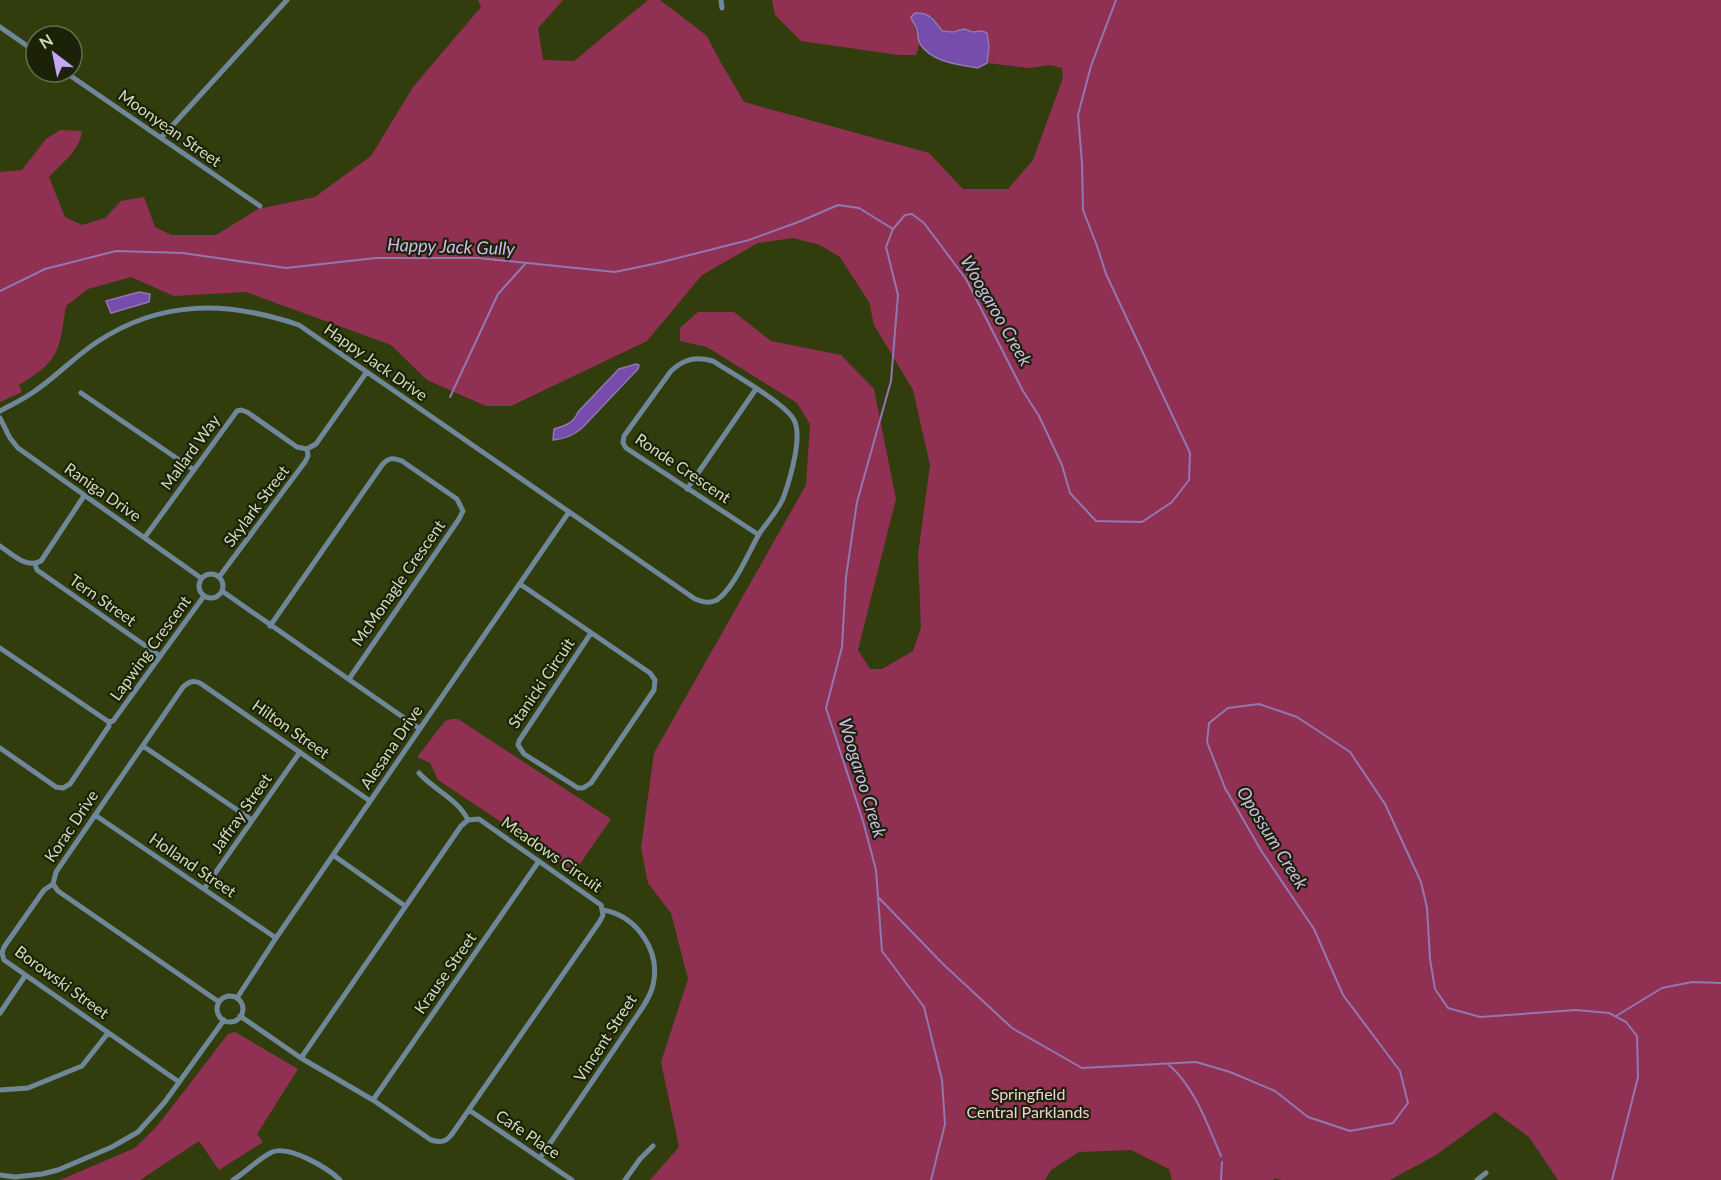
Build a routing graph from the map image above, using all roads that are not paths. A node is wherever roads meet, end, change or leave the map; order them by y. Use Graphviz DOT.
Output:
graph roads {
  1 [pos="287,0"];
  2 [pos="721,0"];
  3 [pos="722,8"];
  4 [pos="0,27"];
  5 [pos="24,44"];
  6 [pos="82,84"];
  7 [pos="161,138"];
  8 [pos="260,206"];
  9 [pos="366,373"];
  10 [pos="756,389"];
  11 [pos="81,393"];
  12 [pos="0,411"];
  13 [pos="0,418"];
  14 [pos="307,449"];
  15 [pos="194,470"];
  16 [pos="687,489"];
  17 [pos="84,496"];
  18 [pos="569,512"];
  19 [pos="759,535"];
  20 [pos="144,537"];
  21 [pos="0,546"];
  22 [pos="35,564"];
  23 [pos="219,577"];
  24 [pos="201,578"];
  25 [pos="520,584"];
  26 [pos="222,591"];
  27 [pos="204,596"];
  28 [pos="712,602"];
  29 [pos="270,626"];
  30 [pos="591,633"];
  31 [pos="0,648"];
  32 [pos="160,656"];
  33 [pos="349,680"];
  34 [pos="195,681"];
  35 [pos="109,722"];
  36 [pos="420,729"];
  37 [pos="143,746"];
  38 [pos="0,748"];
  39 [pos="300,752"];
  40 [pos="418,773"];
  41 [pos="370,801"];
  42 [pos="95,815"];
  43 [pos="252,820"];
  44 [pos="468,820"];
  45 [pos="333,855"];
  46 [pos="539,861"];
  47 [pos="52,884"];
  48 [pos="204,889"];
  49 [pos="405,906"];
  50 [pos="603,910"];
  51 [pos="276,938"];
  52 [pos="25,976"];
  53 [pos="237,998"];
  54 [pos="219,1002"];
  55 [pos="0,1013"];
  56 [pos="240,1016"];
  57 [pos="224,1020"];
  58 [pos="108,1033"];
  59 [pos="302,1058"];
  60 [pos="179,1082"];
  61 [pos="0,1090"];
  62 [pos="373,1100"];
  63 [pos="469,1110"];
  64 [pos="653,1146"];
  65 [pos="540,1158"];
  66 [pos="1486,1173"];
  67 [pos="0,1174"];
  68 [pos="15,1177"];
  69 [pos="238,1179"];
  70 [pos="6,1180"];
  71 [pos="340,1180"];
  72 [pos="572,1180"];
  73 [pos="625,1180"];
  74 [pos="1477,1180"];
  1 -- 7 [label="street"];
  2 -- 3 [label="street"];
  4 -- 5 [label="street"];
  6 -- 7 [label="street, Moonyean Street"];
  7 -- 8 [label="street, Moonyean Street"];
  9 -- 12 [label="street, Happy Jack Drive"];
  9 -- 14 [label="street"];
  9 -- 18 [label="street, Happy Jack Drive"];
  10 -- 16 [label="street"];
  10 -- 16 [label="street, Ronde Crescent"];
  10 -- 19 [label="street, Ronde Crescent"];
  11 -- 15 [label="street"];
  13 -- 17 [label="street, Raniga Drive"];
  14 -- 15 [label="street, Mallard Way"];
  14 -- 23 [label="street, Skylark Street"];
  15 -- 20 [label="street, Mallard Way"];
  16 -- 19 [label="street, Ronde Crescent"];
  17 -- 20 [label="street, Raniga Drive"];
  17 -- 22 [label="street"];
  18 -- 25 [label="street, Alesana Drive"];
  18 -- 28 [label="street, Happy Jack Drive"];
  19 -- 28 [label="street, Ronde Crescent"];
  20 -- 24 [label="street, Raniga Drive"];
  21 -- 22 [label="street"];
  22 -- 32 [label="street, Tern Street"];
  23 -- 24 [label="street"];
  23 -- 26 [label="street"];
  24 -- 27 [label="street"];
  25 -- 30 [label="street, Stanicki Circuit"];
  25 -- 36 [label="street, Alesana Drive"];
  26 -- 27 [label="street"];
  26 -- 29 [label="street"];
  27 -- 32 [label="street, Lapwing Crescent"];
  29 -- 33 [label="street"];
  29 -- 33 [label="street, McMonagle Crescent"];
  30 -- 30 [label="street, Stanicki Circuit"];
  31 -- 35 [label="street, Lapwing Crescent"];
  32 -- 35 [label="street, Lapwing Crescent"];
  33 -- 36 [label="street"];
  34 -- 37 [label="street, Korac Drive"];
  34 -- 39 [label="street, Hilton Street"];
  35 -- 38 [label="street"];
  36 -- 41 [label="street, Alesana Drive"];
  37 -- 42 [label="street, Korac Drive"];
  37 -- 43 [label="street"];
  39 -- 41 [label="street, Hilton Street"];
  39 -- 43 [label="street, Jaffray Street"];
  40 -- 44 [label="street"];
  41 -- 45 [label="street, Alesana Drive"];
  42 -- 47 [label="street, Korac Drive"];
  42 -- 48 [label="street, Holland Street"];
  43 -- 48 [label="street, Jaffray Street"];
  44 -- 46 [label="street, Meadows Circuit"];
  44 -- 49 [label="street"];
  45 -- 49 [label="street"];
  45 -- 51 [label="street, Alesana Drive"];
  46 -- 50 [label="street, Meadows Circuit"];
  46 -- 62 [label="street, Krause Street"];
  47 -- 52 [label="street, Borowski Street"];
  47 -- 54 [label="street, Korac Drive"];
  48 -- 51 [label="street, Holland Street"];
  49 -- 59 [label="street"];
  50 -- 63 [label="street, Meadows Circuit"];
  50 -- 65 [label="street, Vincent Street"];
  51 -- 53 [label="street, Alesana Drive"];
  52 -- 55 [label="street"];
  52 -- 58 [label="street, Borowski Street"];
  53 -- 54 [label="street"];
  53 -- 56 [label="street"];
  54 -- 57 [label="street"];
  56 -- 57 [label="street"];
  56 -- 59 [label="street, Meadows Circuit"];
  57 -- 60 [label="street"];
  58 -- 60 [label="street, Borowski Street"];
  58 -- 61 [label="street"];
  59 -- 62 [label="street, Meadows Circuit"];
  60 -- 68 [label="street"];
  62 -- 63 [label="street, Meadows Circuit"];
  63 -- 65 [label="street, Cafe Place"];
  64 -- 73 [label="street"];
  65 -- 72 [label="street, Cafe Place"];
  66 -- 74 [label="street"];
  67 -- 68 [label="street"];
  68 -- 70 [label="street"];
  69 -- 71 [label="street"];
}
